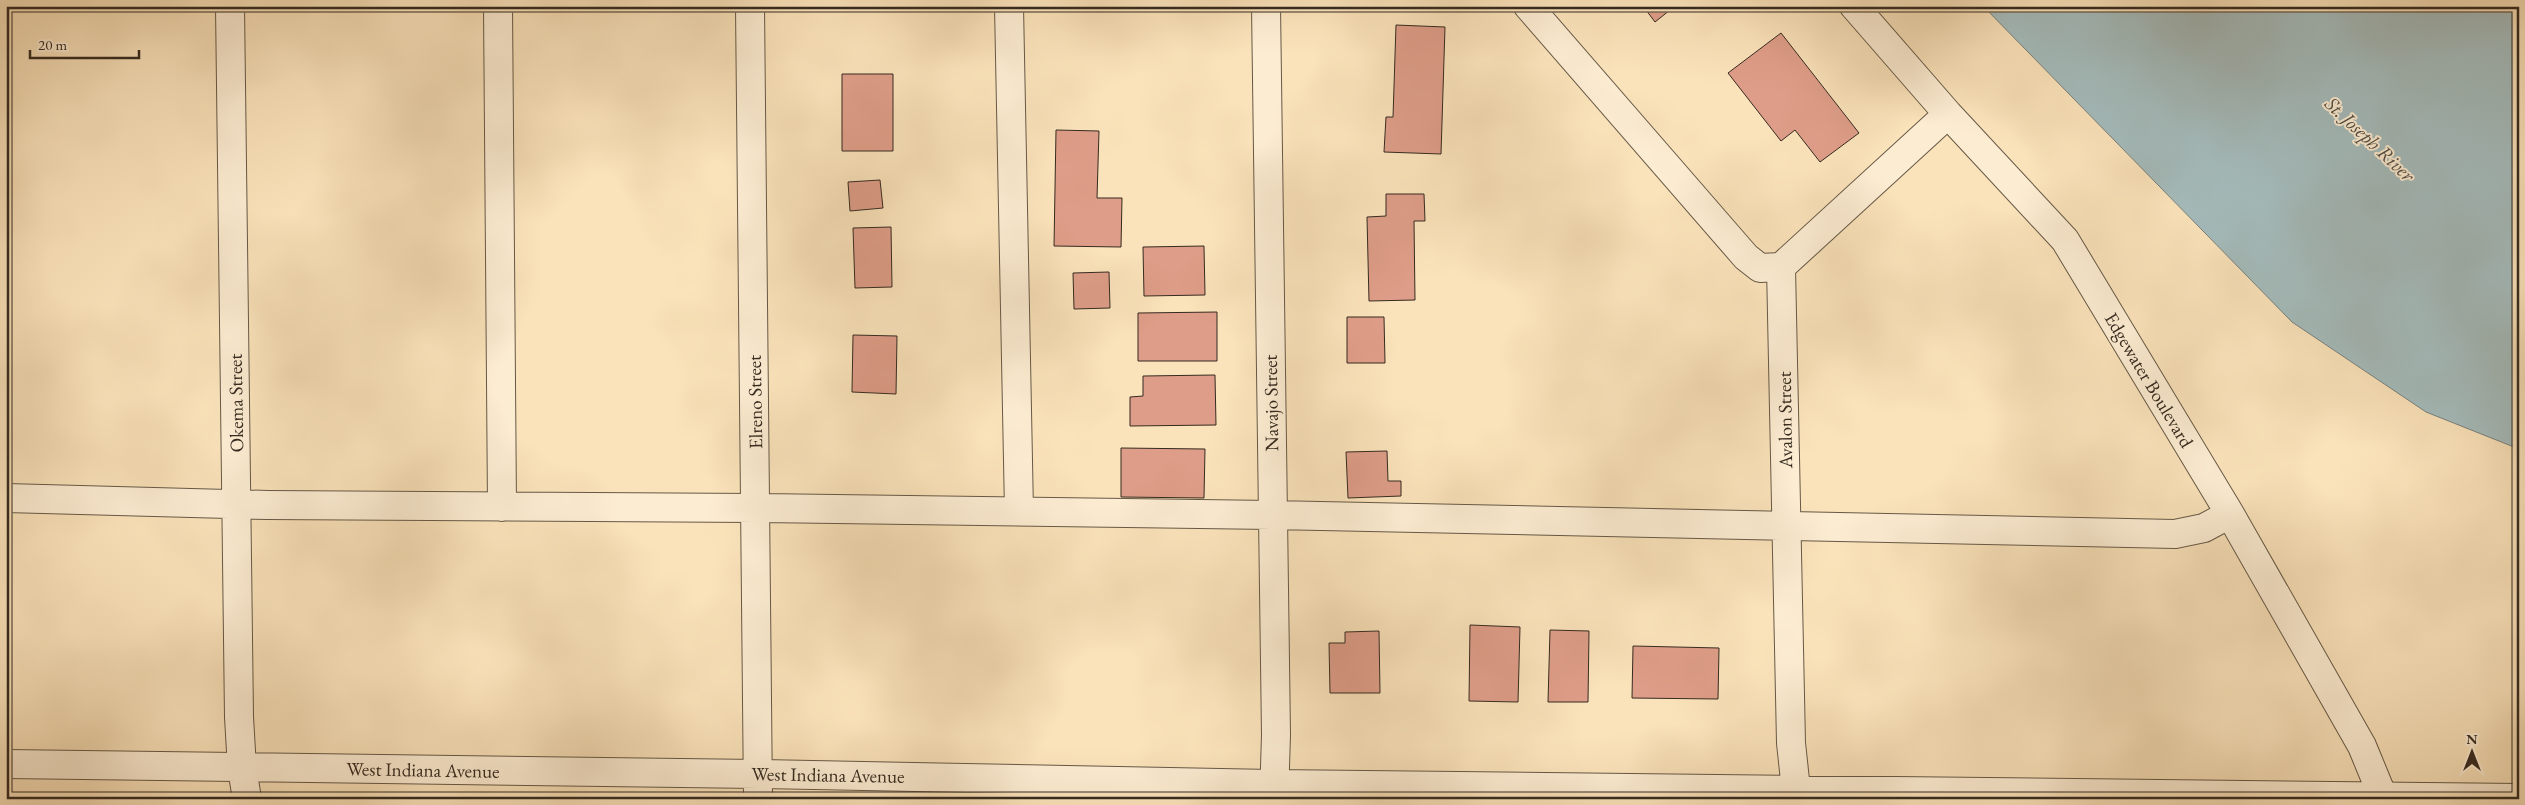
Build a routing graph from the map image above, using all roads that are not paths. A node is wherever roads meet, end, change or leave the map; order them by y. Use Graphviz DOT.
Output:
graph roads {
  1 [pos="230,6"];
  2 [pos="498,6"];
  3 [pos="750,6"];
  4 [pos="1009,6"];
  5 [pos="1266,6"];
  6 [pos="1528,6"];
  7 [pos="1854,6"];
  8 [pos="1948,114"];
  9 [pos="1781,268"];
  10 [pos="6,498"];
  11 [pos="238,504"];
  12 [pos="502,506"];
  13 [pos="756,508"];
  14 [pos="1019,511"];
  15 [pos="2230,514"];
  16 [pos="1272,515"];
  17 [pos="1787,525"];
  18 [pos="6,764"];
  19 [pos="242,768"];
  20 [pos="758,786"];
  21 [pos="1274,791"];
  22 [pos="1797,794"];
  23 [pos="2383,797"];
  24 [pos="2519,798"];
  25 [pos="247,799"];
  1 -- 11 [label="street, Okema Street"];
  2 -- 12 [label="street"];
  3 -- 13 [label="street, Elreno Street"];
  4 -- 14 [label="street"];
  5 -- 16 [label="street, Navajo Street"];
  6 -- 9 [label="street"];
  7 -- 8 [label="street, Edgewater Boulevard"];
  8 -- 9 [label="street"];
  8 -- 15 [label="street, Edgewater Boulevard"];
  9 -- 17 [label="street, Avalon Street"];
  10 -- 11 [label="street"];
  11 -- 12 [label="street"];
  11 -- 19 [label="street, Okema Street"];
  12 -- 13 [label="street"];
  13 -- 14 [label="street"];
  13 -- 20 [label="street, Elreno Street"];
  14 -- 16 [label="street"];
  15 -- 17 [label="street"];
  15 -- 23 [label="street, Edgewater Boulevard"];
  16 -- 17 [label="street"];
  16 -- 21 [label="street, Navajo Street"];
  17 -- 22 [label="street, Avalon Street"];
  18 -- 19 [label="street, West Indiana Avenue"];
  19 -- 20 [label="street, West Indiana Avenue"];
  19 -- 25 [label="street, Okema Street"];
  20 -- 21 [label="street, West Indiana Avenue"];
  21 -- 22 [label="street, West Indiana Avenue"];
  22 -- 23 [label="street, West Indiana Avenue"];
  23 -- 24 [label="street, West Indiana Avenue"];
}
